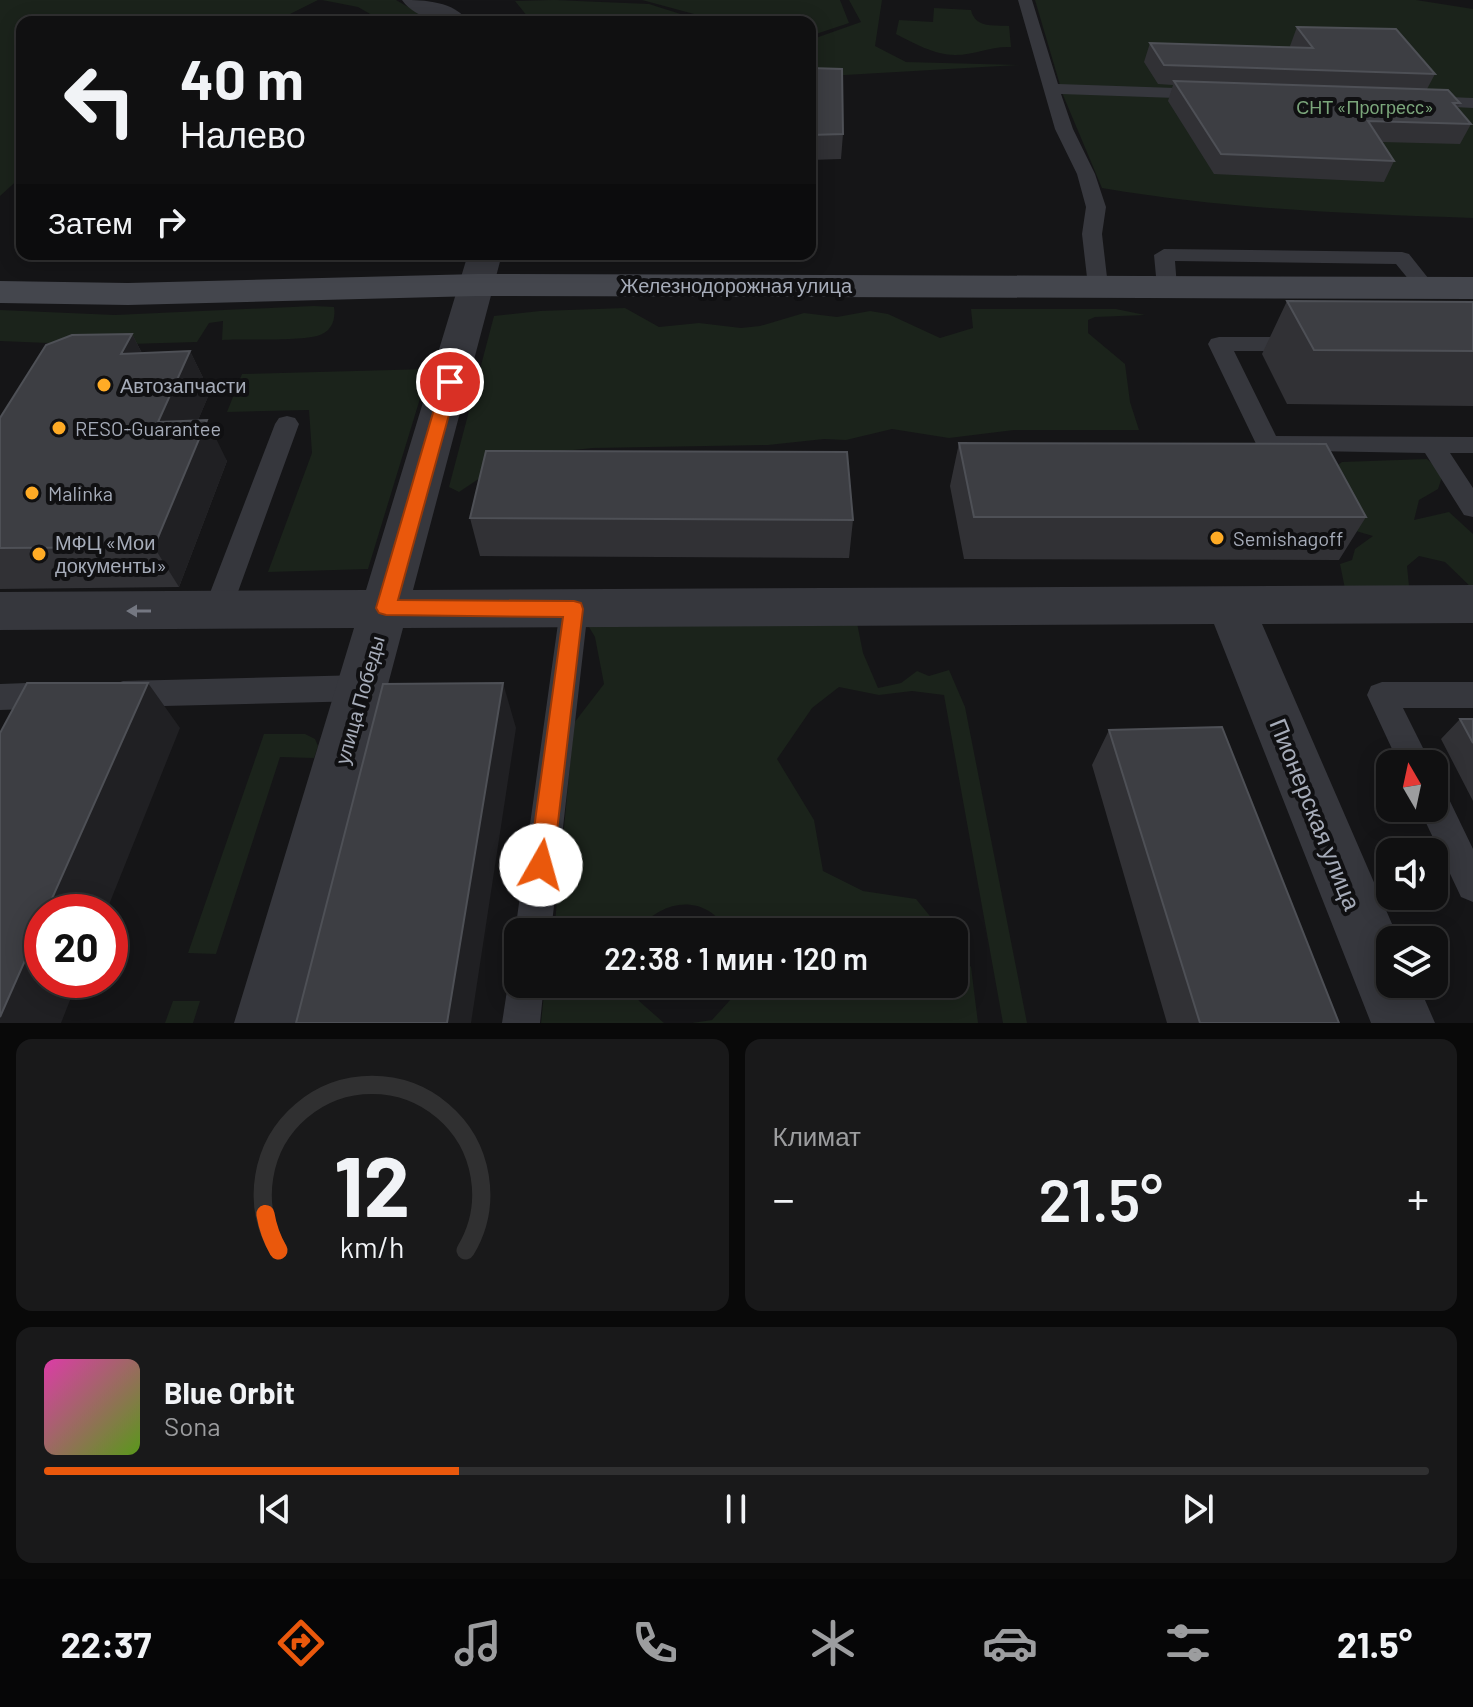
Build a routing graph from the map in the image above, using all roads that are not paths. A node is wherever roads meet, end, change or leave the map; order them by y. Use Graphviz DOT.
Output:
graph roads {
  1 [pos="414,0"];
  2 [pos="1025,0"];
  3 [pos="445,16"];
  4 [pos="1051,89"];
  5 [pos="1223,94"];
  6 [pos="1410,101"];
  7 [pos="1473,103"];
  8 [pos="481,269"];
  9 [pos="1098,286"];
  10 [pos="1473,288"];
  11 [pos="0,292"];
  12 [pos="1330,344"];
  13 [pos="287,424"];
  14 [pos="1239,444"];
  15 [pos="1268,444"];
  16 [pos="1432,445"];
  17 [pos="1473,445"];
  18 [pos="1473,508"];
  19 [pos="1473,604"];
  20 [pos="1230,605"];
  21 [pos="386,608"];
  22 [pos="574,609"];
  23 [pos="0,611"];
  24 [pos="217,611"];
  25 [pos="363,688"];
  26 [pos="1473,695"];
  27 [pos="0,697"];
  28 [pos="1408,750"];
  29 [pos="1443,822"];
  30 [pos="1473,885"];
  31 [pos="535,918"];
  32 [pos="524,998"];
  33 [pos="266,1023"];
  34 [pos="521,1023"];
  35 [pos="1403,1023"];
  1 -- 3 [label="street"];
  2 -- 4 [label="lane"];
  4 -- 5 [label="lane"];
  4 -- 9 [label="lane"];
  6 -- 7 [label="lane"];
  8 -- 9 [label="main road, Железнодорожная улица"];
  8 -- 11 [label="main road, Железнодорожная улица"];
  8 -- 21 [label="street, улица Победы"];
  9 -- 10 [label="main road, Железнодорожная улица"];
  12 -- 15 [label="lane"];
  13 -- 24 [label="lane"];
  14 -- 15 [label="lane"];
  15 -- 16 [label="lane"];
  16 -- 17 [label="lane"];
  16 -- 18 [label="lane"];
  19 -- 20 [label="street"];
  20 -- 22 [label="street"];
  20 -- 35 [label="street, Пионерская улица"];
  21 -- 22 [label="street"];
  21 -- 24 [label="street"];
  21 -- 25 [label="street, улица Победы"];
  22 -- 31 [label="lane"];
  24 -- 23 [label="street, one-way"];
  25 -- 27 [label="lane"];
  25 -- 33 [label="street, улица Победы"];
  26 -- 28 [label="lane"];
  29 -- 30 [label="lane"];
  32 -- 34 [label="lane"];
}
